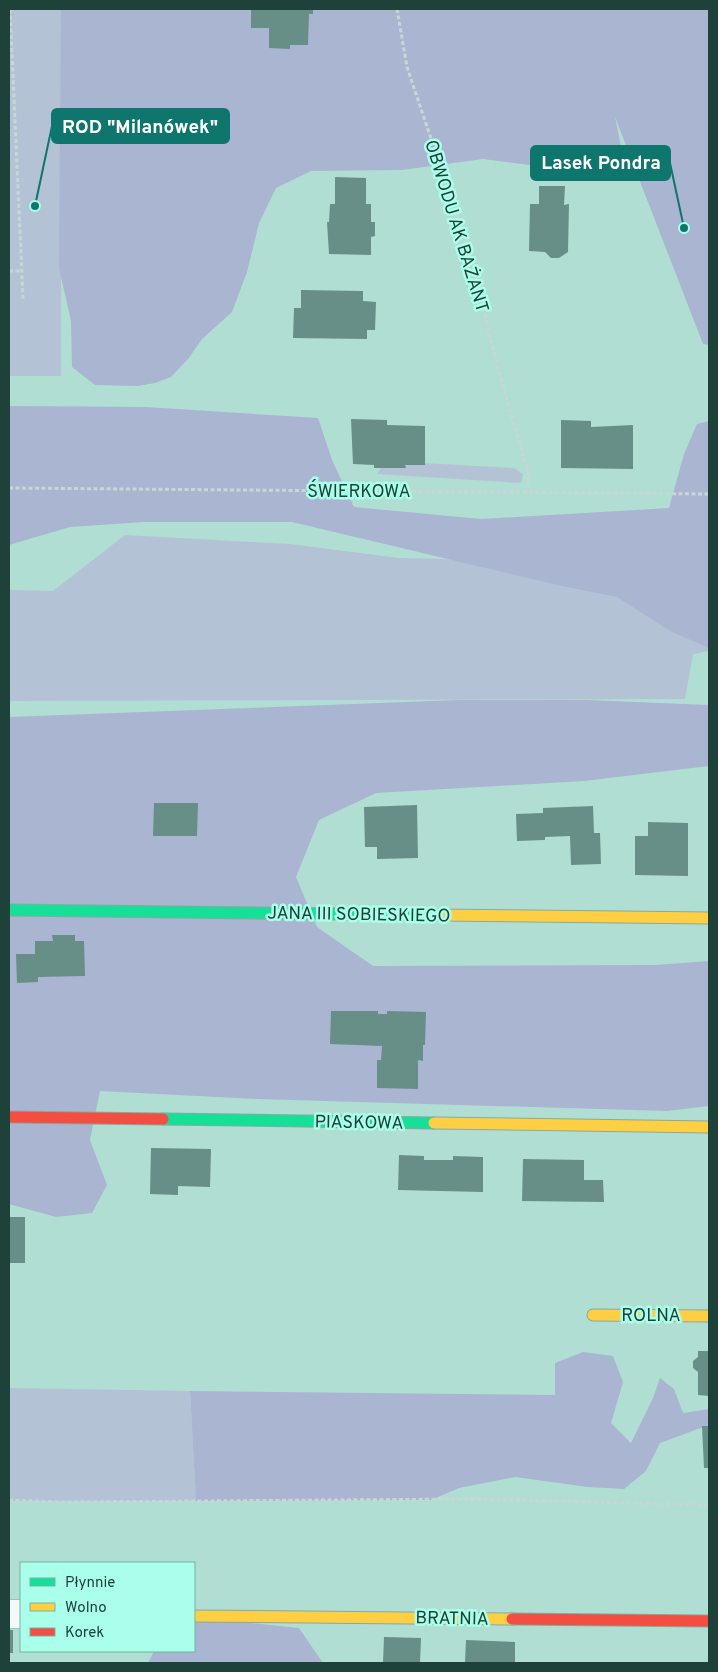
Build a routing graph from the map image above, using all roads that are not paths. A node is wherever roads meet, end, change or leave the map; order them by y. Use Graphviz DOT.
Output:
graph roads {
  1 [pos="9,910"];
  2 [pos="709,918"];
  3 [pos="9,1117"];
  4 [pos="709,1127"];
  5 [pos="593,1315"];
  6 [pos="709,1316"];
  7 [pos="195,1616"];
  8 [pos="709,1620"];
  1 -- 2 [label="street, JANA III SOBIESKIEGO"];
  3 -- 4 [label="street, PIASKOWA"];
  5 -- 6 [label="street, ROLNA"];
  7 -- 8 [label="street, BRATNIA"];
}
